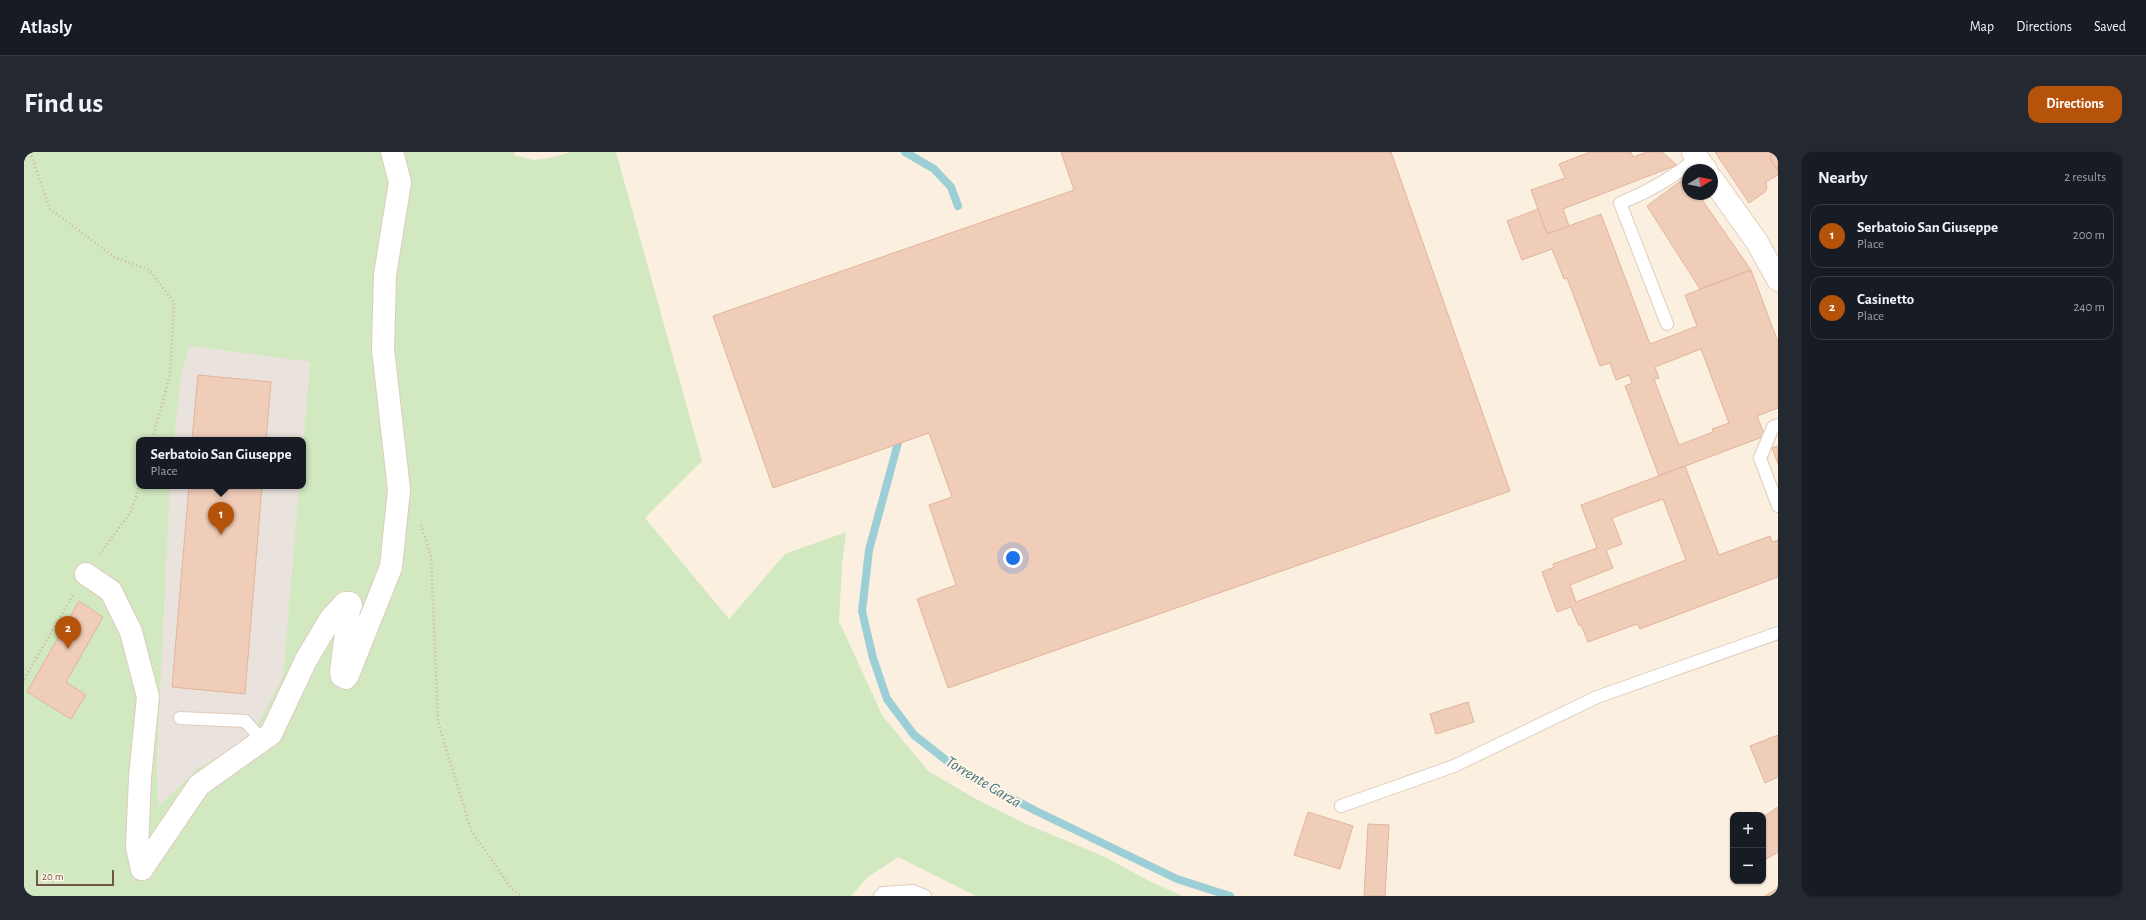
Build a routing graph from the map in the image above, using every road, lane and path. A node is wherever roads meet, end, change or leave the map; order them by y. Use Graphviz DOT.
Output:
graph roads {
  1 [pos="30,152"];
  2 [pos="392,152"];
  3 [pos="1698,160"];
  4 [pos="1718,187"];
  5 [pos="1757,242"];
  6 [pos="1778,257"];
  7 [pos="1778,280"];
  8 [pos="1667,324"];
  9 [pos="1778,425"];
  10 [pos="153,437"];
  11 [pos="1778,506"];
  12 [pos="420,523"];
  13 [pos="86,574"];
  14 [pos="1778,633"];
  15 [pos="180,718"];
  16 [pos="260,742"];
  17 [pos="1341,806"];
  18 [pos="521,896"];
  19 [pos="880,896"];
  20 [pos="925,896"];
  1 -- 10 [label="path"];
  2 -- 16 [label="street"];
  3 -- 8 [label="lane"];
  4 -- 5 [label="street"];
  5 -- 6 [label="street"];
  5 -- 7 [label="street"];
  9 -- 11 [label="lane"];
  12 -- 18 [label="path"];
  13 -- 16 [label="street"];
  14 -- 17 [label="lane"];
  15 -- 16 [label="lane"];
  19 -- 20 [label="lane"];
}
